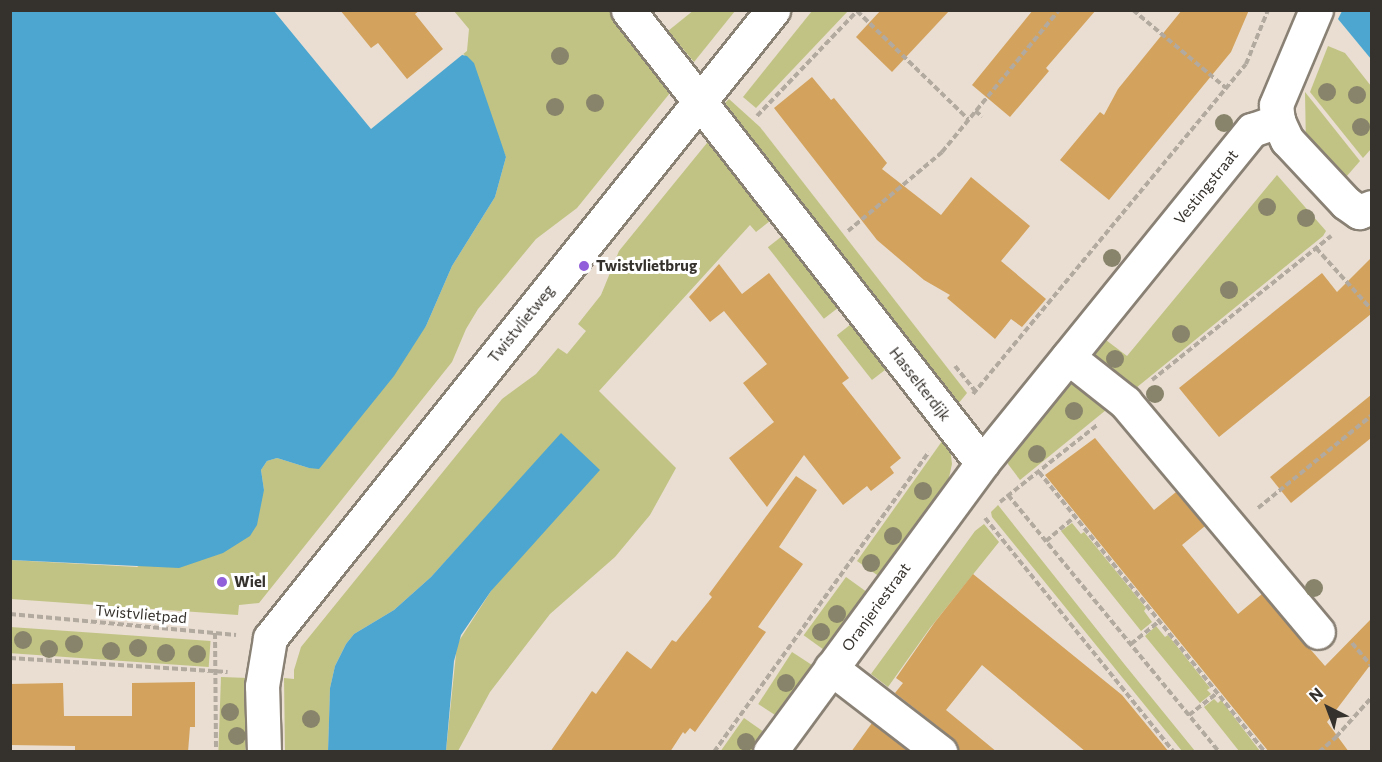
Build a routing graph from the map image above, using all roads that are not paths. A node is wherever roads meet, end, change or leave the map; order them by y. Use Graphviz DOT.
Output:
graph roads {
  1 [pos="628,10"];
  2 [pos="773,10"];
  3 [pos="1316,10"];
  4 [pos="700,101"];
  5 [pos="1278,121"];
  6 [pos="1371,207"];
  7 [pos="1068,357"];
  8 [pos="982,464"];
  9 [pos="1318,632"];
  10 [pos="831,668"];
  11 [pos="264,752"];
  12 [pos="770,752"];
  13 [pos="940,752"];
  1 -- 4 [label="street, Hasselterdijk"];
  2 -- 4 [label="street, Twistvlietweg"];
  3 -- 5 [label="street"];
  4 -- 8 [label="street, Hasselterdijk"];
  4 -- 11 [label="street, Twistvlietweg"];
  5 -- 6 [label="street"];
  5 -- 7 [label="street, Vestingstraat"];
  7 -- 8 [label="street, Vestingstraat"];
  7 -- 9 [label="street"];
  8 -- 10 [label="street, Oranjeriestraat"];
  10 -- 12 [label="street, Oranjeriestraat"];
  10 -- 13 [label="street"];
}
